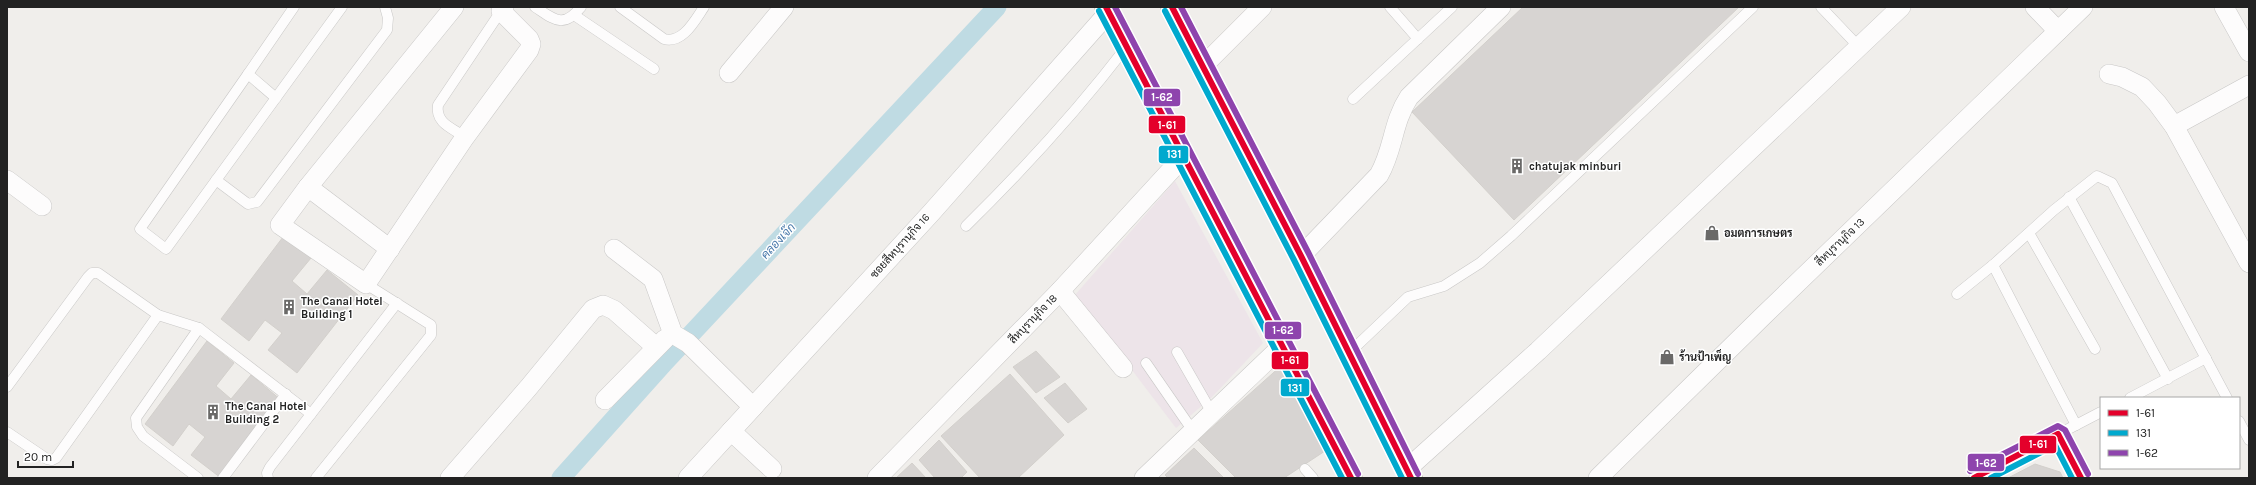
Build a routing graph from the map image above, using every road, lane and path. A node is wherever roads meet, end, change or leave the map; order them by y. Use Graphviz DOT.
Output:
graph roads {
  1 [pos="294,7"];
  2 [pos="342,7"];
  3 [pos="385,7"];
  4 [pos="454,7"];
  5 [pos="535,7"];
  6 [pos="620,7"];
  7 [pos="704,7"];
  8 [pos="784,7"];
  9 [pos="1172,7"];
  10 [pos="1262,7"];
  11 [pos="1390,7"];
  12 [pos="1452,7"];
  13 [pos="1501,7"];
  14 [pos="1753,7"];
  15 [pos="1821,7"];
  16 [pos="1901,7"];
  17 [pos="2035,7"];
  18 [pos="2083,7"];
  19 [pos="2224,7"];
  20 [pos="502,9"];
  21 [pos="1107,10"];
  22 [pos="577,11"];
  23 [pos="2058,31"];
  24 [pos="1418,39"];
  25 [pos="1127,46"];
  26 [pos="1859,48"];
  27 [pos="2249,52"];
  28 [pos="1202,67"];
  29 [pos="654,69"];
  30 [pos="729,73"];
  31 [pos="248,74"];
  32 [pos="2109,74"];
  33 [pos="2249,85"];
  34 [pos="276,98"];
  35 [pos="1353,99"];
  36 [pos="2174,126"];
  37 [pos="465,137"];
  38 [pos="1184,156"];
  39 [pos="7,180"];
  40 [pos="216,180"];
  41 [pos="308,187"];
  42 [pos="2069,197"];
  43 [pos="42,206"];
  44 [pos="966,226"];
  45 [pos="2029,233"];
  46 [pos="390,249"];
  47 [pos="614,249"];
  48 [pos="1301,256"];
  49 [pos="2249,263"];
  50 [pos="1993,265"];
  51 [pos="366,284"];
  52 [pos="1060,291"];
  53 [pos="1957,294"];
  54 [pos="397,303"];
  55 [pos="158,315"];
  56 [pos="199,328"];
  57 [pos="673,334"];
  58 [pos="1283,345"];
  59 [pos="656,347"];
  60 [pos="2095,349"];
  61 [pos="1177,352"];
  62 [pos="1349,353"];
  63 [pos="2206,358"];
  64 [pos="1146,363"];
  65 [pos="1123,368"];
  66 [pos="2168,379"];
  67 [pos="7,387"];
  68 [pos="286,394"];
  69 [pos="2132,397"];
  70 [pos="2226,397"];
  71 [pos="605,400"];
  72 [pos="752,407"];
  73 [pos="1212,413"];
  74 [pos="2100,413"];
  75 [pos="311,414"];
  76 [pos="2243,422"];
  77 [pos="2076,425"];
  78 [pos="731,431"];
  79 [pos="1193,431"];
  80 [pos="7,432"];
  81 [pos="2058,434"];
  82 [pos="2249,440"];
  83 [pos="772,469"];
  84 [pos="1305,469"];
  85 [pos="1409,473"];
  86 [pos="198,478"];
  87 [pos="223,478"];
  88 [pos="268,478"];
  89 [pos="316,478"];
  90 [pos="450,478"];
  91 [pos="688,478"];
  92 [pos="877,478"];
  93 [pos="1144,478"];
  94 [pos="1313,478"];
  95 [pos="1352,478"];
  96 [pos="1598,478"];
  97 [pos="1974,478"];
  98 [pos="2081,478"];
  1 -- 31 [label="lane"];
  2 -- 34 [label="lane"];
  3 -- 40 [label="lane"];
  4 -- 41 [label="street"];
  5 -- 22 [label="lane"];
  6 -- 7 [label="lane"];
  8 -- 30 [label="street"];
  9 -- 28 [label="main road"];
  10 -- 28 [label="street"];
  11 -- 24 [label="lane"];
  12 -- 24 [label="lane"];
  13 -- 48 [label="street"];
  14 -- 62 [label="lane"];
  15 -- 26 [label="lane"];
  16 -- 26 [label="street"];
  17 -- 23 [label="street"];
  18 -- 23 [label="street, สีหบุรานุกิจ 13"];
  19 -- 27 [label="street"];
  20 -- 37 [label="street"];
  20 -- 37 [label="lane"];
  21 -- 25 [label="main road"];
  21 -- 72 [label="street, ซอยสีหบุรานุกิจ 16"];
  22 -- 29 [label="lane"];
  23 -- 96 [label="street, สีหบุรานุกิจ 13"];
  24 -- 35 [label="lane"];
  25 -- 38 [label="main road"];
  25 -- 44 [label="lane"];
  26 -- 85 [label="street"];
  28 -- 48 [label="main road"];
  31 -- 34 [label="lane"];
  31 -- 40 [label="lane"];
  32 -- 36 [label="street"];
  33 -- 36 [label="street"];
  34 -- 40 [label="lane"];
  36 -- 49 [label="street"];
  37 -- 46 [label="street"];
  38 -- 52 [label="street, สีหบุรานุกิจ 18"];
  38 -- 58 [label="main road"];
  39 -- 43 [label="street"];
  41 -- 46 [label="street"];
  41 -- 51 [label="street"];
  42 -- 45 [label="lane"];
  42 -- 63 [label="lane"];
  42 -- 66 [label="lane"];
  45 -- 50 [label="lane"];
  45 -- 60 [label="lane"];
  46 -- 51 [label="street"];
  47 -- 57 [label="street"];
  48 -- 62 [label="main road"];
  50 -- 53 [label="lane"];
  50 -- 77 [label="lane"];
  51 -- 54 [label="lane"];
  52 -- 65 [label="street"];
  52 -- 92 [label="street, สีหบุรานุกิจ 18"];
  54 -- 75 [label="lane"];
  54 -- 89 [label="lane"];
  55 -- 56 [label="lane"];
  55 -- 67 [label="lane"];
  55 -- 80 [label="lane"];
  56 -- 68 [label="lane"];
  56 -- 86 [label="lane"];
  57 -- 59 [label="street"];
  57 -- 72 [label="street"];
  58 -- 73 [label="street"];
  58 -- 95 [label="main road"];
  59 -- 71 [label="street"];
  59 -- 90 [label="street"];
  61 -- 73 [label="lane"];
  62 -- 85 [label="main road"];
  63 -- 66 [label="lane"];
  63 -- 70 [label="lane"];
  64 -- 79 [label="lane"];
  66 -- 69 [label="lane"];
  68 -- 75 [label="lane"];
  68 -- 87 [label="lane"];
  72 -- 78 [label="street, ซอยสีหบุรานุกิจ 16"];
  73 -- 79 [label="street"];
  74 -- 77 [label="lane"];
  75 -- 88 [label="lane"];
  76 -- 82 [label="lane"];
  77 -- 81 [label="lane"];
  78 -- 83 [label="street"];
  78 -- 91 [label="street, ซอยสีหบุรานุกิจ 16"];
  79 -- 93 [label="street"];
  81 -- 97 [label="lane"];
  81 -- 98 [label="lane"];
  84 -- 94 [label="lane"];
}
